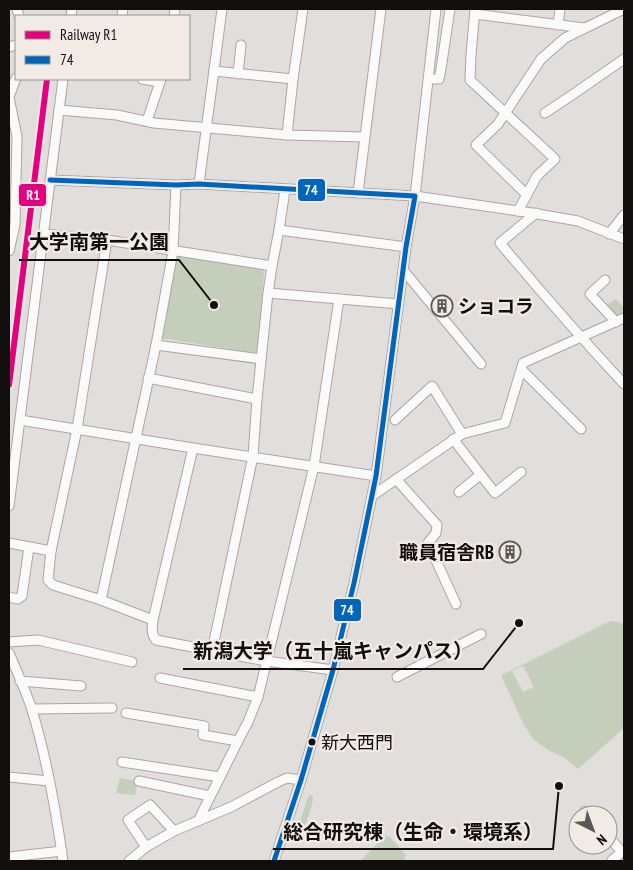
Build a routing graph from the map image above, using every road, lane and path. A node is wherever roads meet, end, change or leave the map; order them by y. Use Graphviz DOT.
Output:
graph roads {
  1 [pos="222,9"];
  2 [pos="303,9"];
  3 [pos="381,9"];
  4 [pos="436,9"];
  5 [pos="450,9"];
  6 [pos="560,9"];
  7 [pos="624,9"];
  8 [pos="475,11"];
  9 [pos="558,25"];
  10 [pos="584,28"];
  11 [pos="241,45"];
  12 [pos="624,59"];
  13 [pos="214,71"];
  14 [pos="238,74"];
  15 [pos="429,79"];
  16 [pos="15,80"];
  17 [pos="63,80"];
  18 [pos="293,80"];
  19 [pos="160,81"];
  20 [pos="9,98"];
  21 [pos="59,110"];
  22 [pos="505,113"];
  23 [pos="545,113"];
  24 [pos="147,121"];
  25 [pos="207,127"];
  26 [pos="287,135"];
  27 [pos="364,137"];
  28 [pos="50,180"];
  29 [pos="199,184"];
  30 [pos="176,185"];
  31 [pos="285,190"];
  32 [pos="358,192"];
  33 [pos="527,195"];
  34 [pos="415,196"];
  35 [pos="518,211"];
  36 [pos="536,214"];
  37 [pos="624,215"];
  38 [pos="280,230"];
  39 [pos="44,234"];
  40 [pos="610,234"];
  41 [pos="624,239"];
  42 [pos="107,240"];
  43 [pos="406,247"];
  44 [pos="9,251"];
  45 [pos="173,251"];
  46 [pos="272,266"];
  47 [pos="404,271"];
  48 [pos="605,280"];
  49 [pos="268,293"];
  50 [pos="339,299"];
  51 [pos="399,304"];
  52 [pos="620,320"];
  53 [pos="581,337"];
  54 [pos="156,344"];
  55 [pos="261,359"];
  56 [pos="481,364"];
  57 [pos="522,370"];
  58 [pos="148,378"];
  59 [pos="624,384"];
  60 [pos="257,398"];
  61 [pos="20,420"];
  62 [pos="395,420"];
  63 [pos="77,429"];
  64 [pos="581,429"];
  65 [pos="462,434"];
  66 [pos="135,439"];
  67 [pos="453,439"];
  68 [pos="193,448"];
  69 [pos="253,456"];
  70 [pos="314,466"];
  71 [pos="521,472"];
  72 [pos="480,475"];
  73 [pos="376,476"];
  74 [pos="396,479"];
  75 [pos="459,492"];
  76 [pos="372,496"];
  77 [pos="9,506"];
  78 [pos="9,543"];
  79 [pos="30,547"];
  80 [pos="52,551"];
  81 [pos="9,597"];
  82 [pos="101,600"];
  83 [pos="456,604"];
  84 [pos="153,620"];
  85 [pos="481,634"];
  86 [pos="9,642"];
  87 [pos="212,651"];
  88 [pos="9,653"];
  89 [pos="266,661"];
  90 [pos="132,662"];
  91 [pos="333,670"];
  92 [pos="397,677"];
  93 [pos="160,678"];
  94 [pos="20,681"];
  95 [pos="81,686"];
  96 [pos="258,697"];
  97 [pos="112,708"];
  98 [pos="32,709"];
  99 [pos="126,713"];
  100 [pos="238,741"];
  101 [pos="122,762"];
  102 [pos="9,777"];
  103 [pos="220,777"];
  104 [pos="301,780"];
  105 [pos="49,781"];
  106 [pos="139,781"];
  107 [pos="210,796"];
  108 [pos="200,820"];
  109 [pos="174,832"];
  110 [pos="146,847"];
  111 [pos="618,847"];
  112 [pos="62,851"];
  113 [pos="9,857"];
  114 [pos="63,861"];
  115 [pos="129,861"];
  116 [pos="274,861"];
  117 [pos="612,861"];
  1 -- 13 [label="street"];
  2 -- 18 [label="street"];
  3 -- 27 [label="street"];
  4 -- 15 [label="street"];
  5 -- 15 [label="street"];
  6 -- 9 [label="street"];
  7 -- 10 [label="street"];
  8 -- 9 [label="street"];
  8 -- 22 [label="street"];
  9 -- 10 [label="street"];
  10 -- 22 [label="street"];
  11 -- 14 [label="street"];
  12 -- 23 [label="street"];
  13 -- 14 [label="street"];
  13 -- 25 [label="street"];
  14 -- 18 [label="street"];
  15 -- 34 [label="street"];
  16 -- 20 [label="street"];
  17 -- 21 [label="street"];
  18 -- 26 [label="street"];
  19 -- 24 [label="street"];
  20 -- 44 [label="street"];
  21 -- 24 [label="street"];
  21 -- 28 [label="street"];
  22 -- 33 [label="street"];
  22 -- 33 [label="street"];
  24 -- 25 [label="street"];
  25 -- 26 [label="street"];
  25 -- 29 [label="street"];
  26 -- 27 [label="street"];
  27 -- 32 [label="street"];
  28 -- 30 [label="street"];
  28 -- 39 [label="street"];
  29 -- 30 [label="street"];
  29 -- 31 [label="street"];
  30 -- 45 [label="street"];
  31 -- 32 [label="street"];
  31 -- 38 [label="street"];
  32 -- 34 [label="street"];
  33 -- 35 [label="street"];
  34 -- 35 [label="street"];
  34 -- 43 [label="street"];
  35 -- 36 [label="street"];
  36 -- 40 [label="street"];
  36 -- 53 [label="street"];
  37 -- 40 [label="street"];
  38 -- 43 [label="street"];
  38 -- 46 [label="street"];
  39 -- 42 [label="street"];
  39 -- 61 [label="street"];
  40 -- 41 [label="street"];
  42 -- 45 [label="street"];
  42 -- 63 [label="street"];
  43 -- 47 [label="street"];
  45 -- 46 [label="street"];
  45 -- 54 [label="street"];
  46 -- 49 [label="street"];
  47 -- 51 [label="street"];
  47 -- 56 [label="street"];
  48 -- 52 [label="street"];
  49 -- 50 [label="street"];
  49 -- 55 [label="street"];
  50 -- 51 [label="street"];
  50 -- 70 [label="street"];
  51 -- 73 [label="street"];
  52 -- 53 [label="street"];
  53 -- 57 [label="street"];
  53 -- 59 [label="street"];
  54 -- 55 [label="street"];
  54 -- 58 [label="street"];
  55 -- 60 [label="street"];
  57 -- 64 [label="street"];
  57 -- 65 [label="street"];
  58 -- 60 [label="street"];
  58 -- 66 [label="street"];
  60 -- 69 [label="street"];
  61 -- 63 [label="street"];
  61 -- 77 [label="street"];
  62 -- 65 [label="street"];
  63 -- 66 [label="street"];
  63 -- 80 [label="street"];
  65 -- 67 [label="street"];
  66 -- 68 [label="street"];
  66 -- 82 [label="street"];
  67 -- 72 [label="street"];
  67 -- 74 [label="street"];
  68 -- 69 [label="street"];
  68 -- 84 [label="street"];
  69 -- 70 [label="street"];
  69 -- 87 [label="street"];
  70 -- 73 [label="street"];
  70 -- 89 [label="street"];
  71 -- 72 [label="street"];
  72 -- 75 [label="street"];
  73 -- 76 [label="street"];
  74 -- 76 [label="street"];
  74 -- 83 [label="street"];
  76 -- 91 [label="street"];
  78 -- 79 [label="street"];
  79 -- 80 [label="street"];
  79 -- 81 [label="street"];
  80 -- 82 [label="street"];
  82 -- 84 [label="street"];
  84 -- 87 [label="street"];
  85 -- 92 [label="street"];
  86 -- 90 [label="street"];
  87 -- 89 [label="street"];
  88 -- 94 [label="street"];
  89 -- 91 [label="street"];
  89 -- 96 [label="street"];
  91 -- 104 [label="street"];
  93 -- 96 [label="street"];
  94 -- 95 [label="street"];
  94 -- 98 [label="street"];
  96 -- 100 [label="street"];
  97 -- 98 [label="street"];
  98 -- 105 [label="street"];
  99 -- 100 [label="street"];
  100 -- 103 [label="street"];
  101 -- 103 [label="street"];
  102 -- 105 [label="street"];
  103 -- 107 [label="street"];
  104 -- 108 [label="street"];
  104 -- 116 [label="street"];
  105 -- 112 [label="street"];
  106 -- 107 [label="street"];
  107 -- 108 [label="street"];
  108 -- 109 [label="street"];
  109 -- 110 [label="street"];
  109 -- 110 [label="street"];
  110 -- 115 [label="street"];
  111 -- 117 [label="street"];
  112 -- 113 [label="street"];
  112 -- 114 [label="street"];
}
